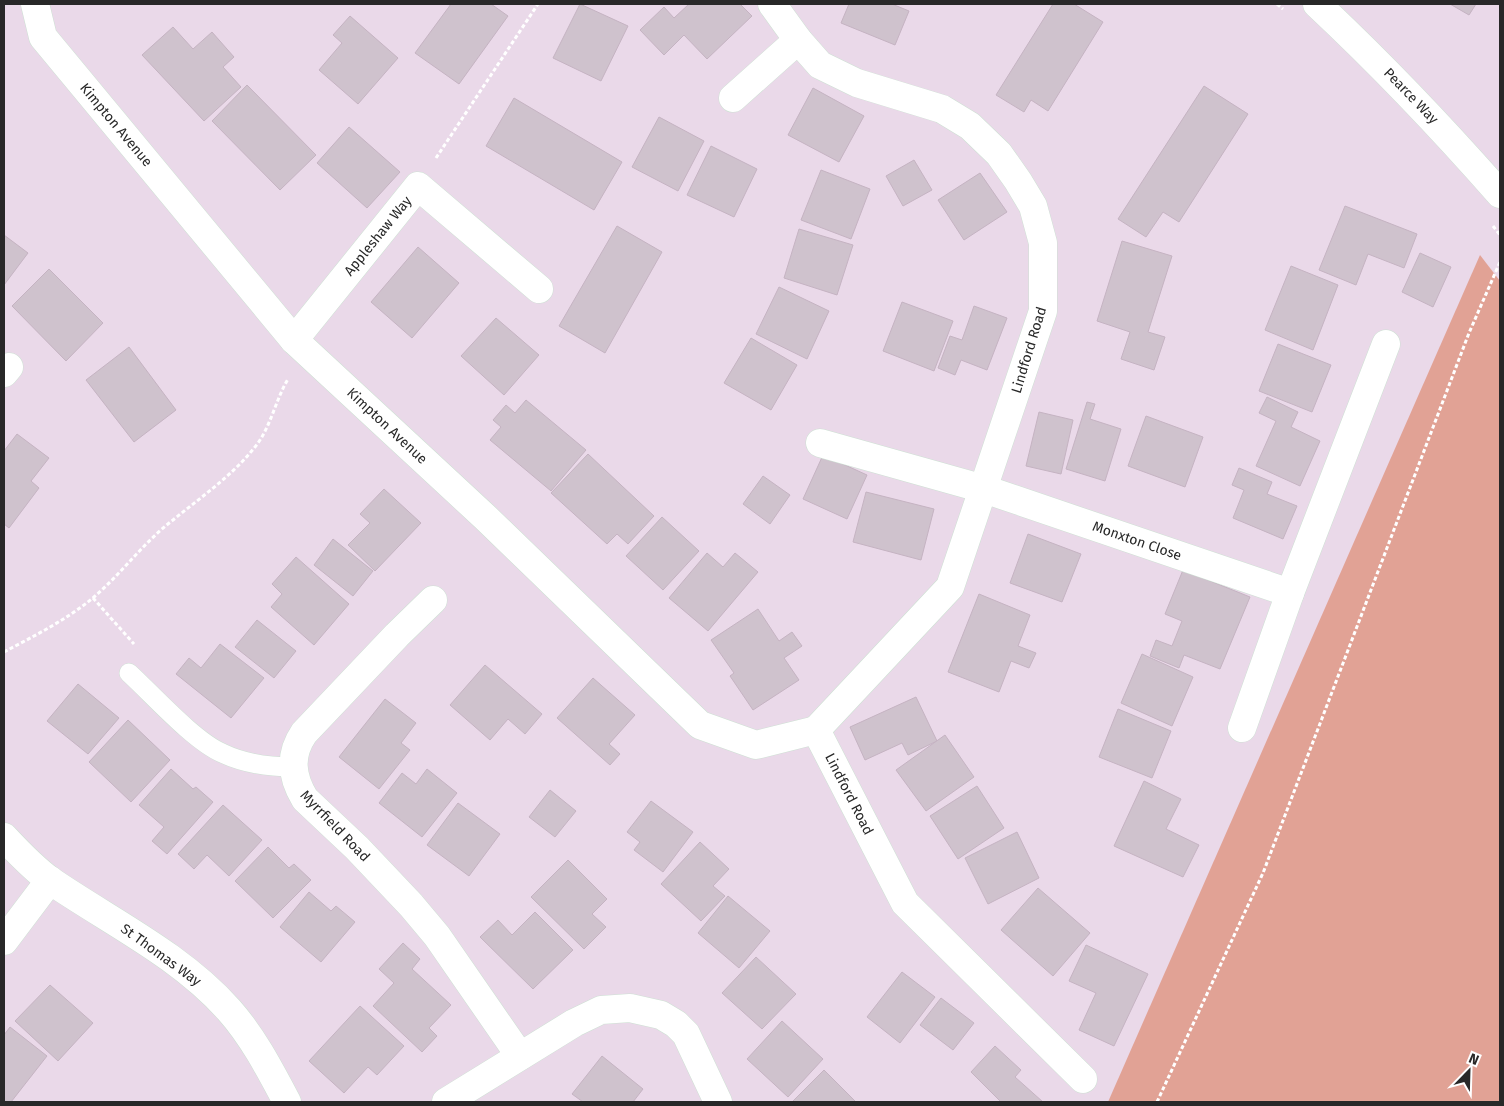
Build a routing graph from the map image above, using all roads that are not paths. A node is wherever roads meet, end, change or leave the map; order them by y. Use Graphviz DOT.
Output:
graph roads {
  1 [pos="35,4"];
  2 [pos="772,4"];
  3 [pos="1316,4"];
  4 [pos="798,40"];
  5 [pos="733,98"];
  6 [pos="1500,194"];
  7 [pos="539,289"];
  8 [pos="1386,344"];
  9 [pos="302,347"];
  10 [pos="820,443"];
  11 [pos="984,489"];
  12 [pos="1290,592"];
  13 [pos="433,600"];
  14 [pos="129,673"];
  15 [pos="1242,728"];
  16 [pos="816,730"];
  17 [pos="293,767"];
  18 [pos="4,837"];
  19 [pos="50,880"];
  20 [pos="4,941"];
  21 [pos="520,1056"];
  22 [pos="1083,1079"];
  23 [pos="287,1102"];
  24 [pos="446,1102"];
  25 [pos="718,1102"];
  1 -- 9 [label="street, Kimpton Avenue"];
  2 -- 4 [label="street, Lindford Road"];
  3 -- 6 [label="street, Pearce Way"];
  4 -- 5 [label="street"];
  4 -- 11 [label="street, Lindford Road"];
  7 -- 9 [label="street, Appleshaw Way"];
  8 -- 12 [label="street"];
  9 -- 16 [label="street, Kimpton Avenue"];
  10 -- 11 [label="street"];
  11 -- 12 [label="street, Monxton Close"];
  11 -- 16 [label="street, Lindford Road"];
  12 -- 15 [label="street"];
  13 -- 17 [label="street, Myrrfield Road"];
  14 -- 17 [label="lane"];
  16 -- 22 [label="street, Lindford Road"];
  17 -- 21 [label="street, Myrrfield Road"];
  18 -- 19 [label="street, St Thomas Way"];
  19 -- 20 [label="street"];
  19 -- 23 [label="street, St Thomas Way"];
  21 -- 24 [label="street"];
  21 -- 25 [label="street"];
}
